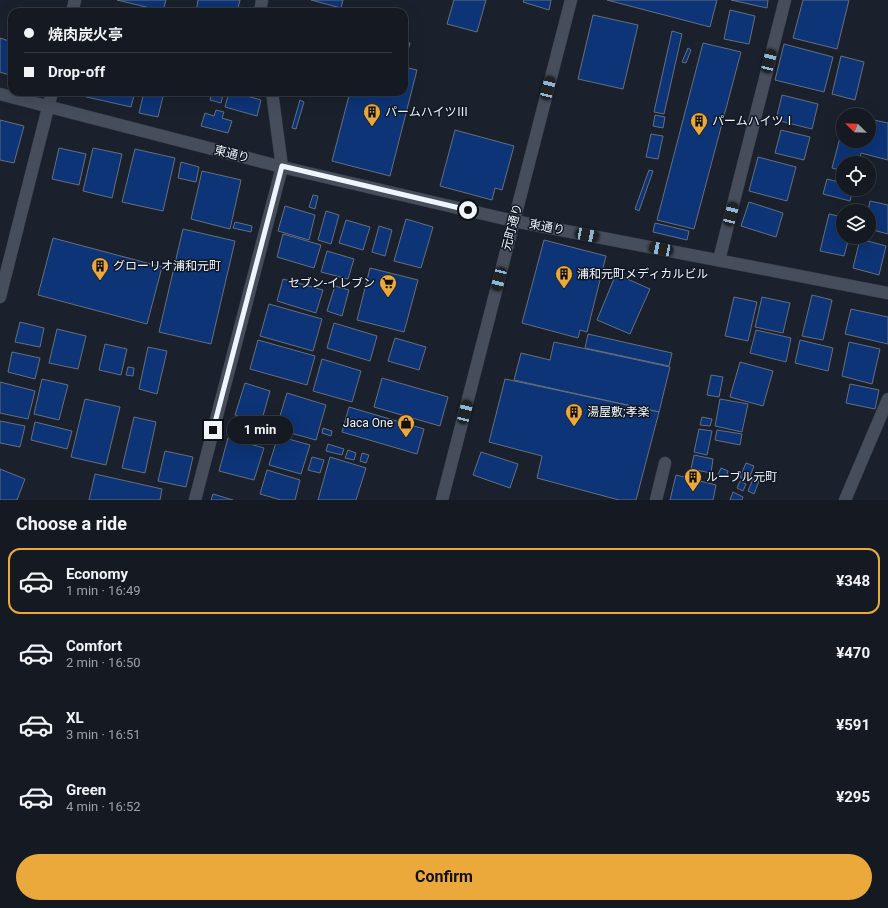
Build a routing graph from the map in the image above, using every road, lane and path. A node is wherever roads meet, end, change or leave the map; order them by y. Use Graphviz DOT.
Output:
graph roads {
  1 [pos="571,0"];
  2 [pos="785,0"];
  3 [pos="0,94"];
  4 [pos="51,96"];
  5 [pos="273,96"];
  6 [pos="48,107"];
  7 [pos="282,166"];
  8 [pos="514,221"];
  9 [pos="719,260"];
  10 [pos="888,293"];
  11 [pos="0,297"];
  12 [pos="888,399"];
  13 [pos="665,463"];
  14 [pos="195,500"];
  15 [pos="442,500"];
  16 [pos="656,500"];
  17 [pos="845,500"];
  1 -- 8 [label="street, 元町通り"];
  2 -- 9 [label="street"];
  3 -- 6 [label="street, 東通り"];
  4 -- 6 [label="street"];
  5 -- 7 [label="street"];
  6 -- 7 [label="street, 東通り"];
  6 -- 11 [label="street"];
  7 -- 8 [label="street, 東通り"];
  7 -- 14 [label="street"];
  8 -- 9 [label="street, 東通り"];
  8 -- 15 [label="street, 元町通り"];
  9 -- 10 [label="street, 東通り"];
  12 -- 17 [label="street"];
  13 -- 16 [label="street"];
}
